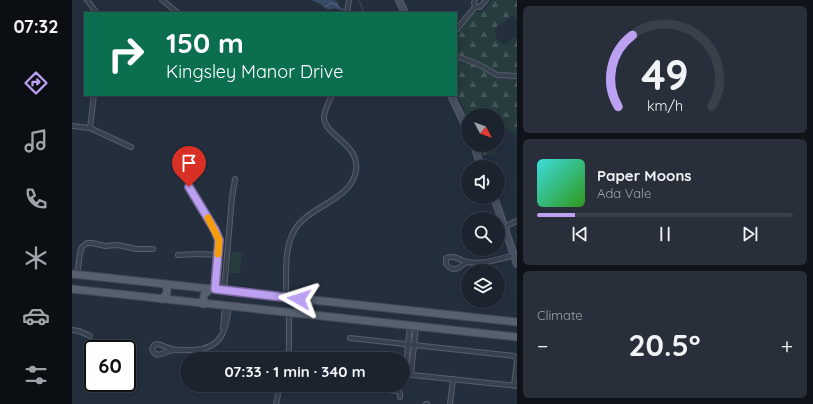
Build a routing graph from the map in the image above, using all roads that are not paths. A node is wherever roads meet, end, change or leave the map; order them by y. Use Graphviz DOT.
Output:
graph roads {
  1 [pos="87,0"];
  2 [pos="162,0"];
  3 [pos="349,0"];
  4 [pos="399,0"];
  5 [pos="475,0"];
  6 [pos="486,0"];
  7 [pos="476,7"];
  8 [pos="347,11"];
  9 [pos="96,12"];
  10 [pos="177,12"];
  11 [pos="405,12"];
  12 [pos="457,29"];
  13 [pos="457,56"];
  14 [pos="517,76"];
  15 [pos="94,96"];
  16 [pos="332,96"];
  17 [pos="451,96"];
  18 [pos="461,116"];
  19 [pos="72,126"];
  20 [pos="90,128"];
  21 [pos="131,147"];
  22 [pos="235,179"];
  23 [pos="189,187"];
  24 [pos="517,221"];
  25 [pos="505,227"];
  26 [pos="505,230"];
  27 [pos="153,249"];
  28 [pos="178,255"];
  29 [pos="218,255"];
  30 [pos="514,255"];
  31 [pos="466,262"];
  32 [pos="517,264"];
  33 [pos="75,275"];
  34 [pos="165,284"];
  35 [pos="213,289"];
  36 [pos="72,290"];
  37 [pos="224,290"];
  38 [pos="286,297"];
  39 [pos="162,299"];
  40 [pos="203,304"];
  41 [pos="227,306"];
  42 [pos="399,309"];
  43 [pos="289,313"];
  44 [pos="517,322"];
  45 [pos="396,324"];
  46 [pos="413,326"];
  47 [pos="72,330"];
  48 [pos="90,336"];
  49 [pos="517,337"];
  50 [pos="350,338"];
  51 [pos="408,344"];
  52 [pos="414,345"];
  53 [pos="173,350"];
  54 [pos="288,352"];
  55 [pos="407,352"];
  56 [pos="517,360"];
  57 [pos="410,374"];
  58 [pos="453,379"];
  59 [pos="516,386"];
  60 [pos="279,392"];
  61 [pos="399,392"];
  62 [pos="400,397"];
  63 [pos="276,404"];
  64 [pos="450,404"];
  1 -- 9 [label="street"];
  2 -- 10 [label="street"];
  3 -- 8 [label="street"];
  4 -- 11 [label="street"];
  5 -- 7 [label="street"];
  6 -- 7 [label="street"];
  7 -- 12 [label="street"];
  13 -- 14 [label="street"];
  15 -- 20 [label="street"];
  16 -- 38 [label="street"];
  17 -- 18 [label="street"];
  19 -- 20 [label="street"];
  20 -- 21 [label="street"];
  22 -- 37 [label="street"];
  23 -- 29 [label="street"];
  24 -- 25 [label="street"];
  26 -- 30 [label="street"];
  27 -- 33 [label="street"];
  28 -- 29 [label="street"];
  29 -- 35 [label="street"];
  30 -- 31 [label="street"];
  30 -- 32 [label="street"];
  31 -- 31 [label="street"];
  33 -- 34 [label="main road"];
  34 -- 35 [label="main road"];
  34 -- 39 [label="main road"];
  35 -- 37 [label="main road"];
  35 -- 40 [label="main road"];
  36 -- 39 [label="main road"];
  37 -- 38 [label="main road"];
  38 -- 42 [label="main road"];
  39 -- 40 [label="main road"];
  40 -- 41 [label="main road"];
  41 -- 43 [label="main road"];
  41 -- 53 [label="street"];
  42 -- 44 [label="main road"];
  42 -- 45 [label="main road"];
  43 -- 45 [label="main road"];
  43 -- 54 [label="street"];
  45 -- 46 [label="main road"];
  46 -- 49 [label="main road"];
  46 -- 51 [label="street"];
  46 -- 52 [label="street"];
  47 -- 48 [label="street"];
  50 -- 51 [label="street"];
  51 -- 52 [label="street"];
  51 -- 55 [label="street"];
  52 -- 56 [label="street"];
  52 -- 57 [label="street"];
  56 -- 59 [label="street"];
  57 -- 58 [label="street"];
  58 -- 59 [label="street"];
  58 -- 64 [label="street"];
  60 -- 63 [label="street"];
  61 -- 62 [label="street"];
}
